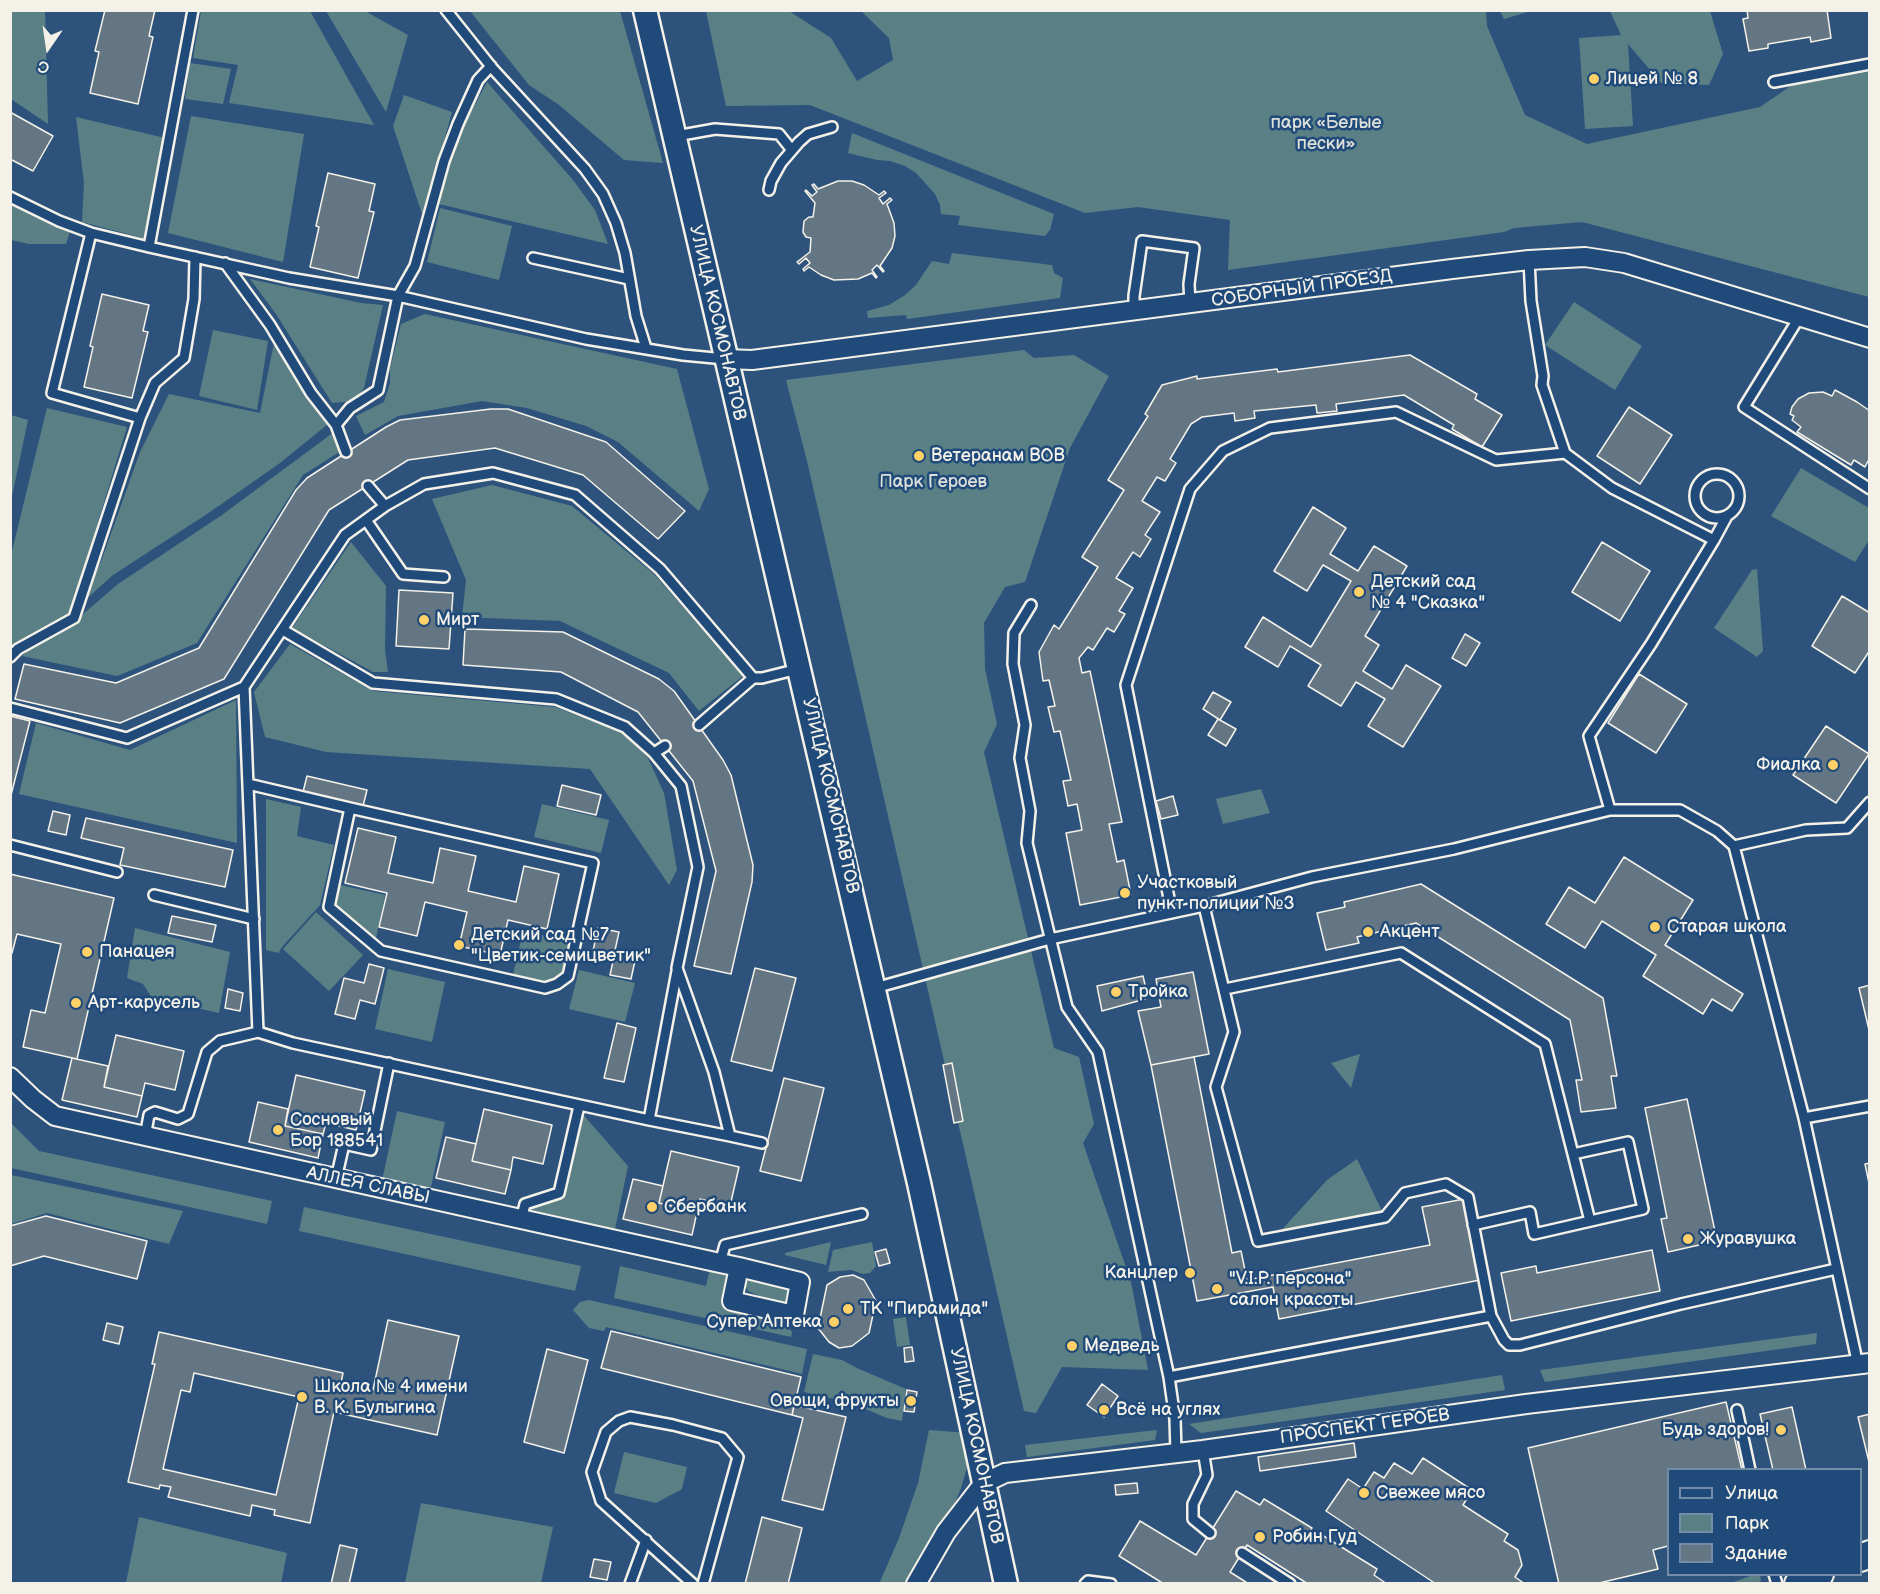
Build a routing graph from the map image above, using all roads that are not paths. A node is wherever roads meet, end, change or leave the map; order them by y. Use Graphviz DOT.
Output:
graph roads {
  1 [pos="193,10"];
  2 [pos="446,10"];
  3 [pos="645,10"];
  4 [pos="1869,64"];
  5 [pos="490,66"];
  6 [pos="1774,82"];
  7 [pos="832,128"];
  8 [pos="673,136"];
  9 [pos="791,149"];
  10 [pos="769,190"];
  11 [pos="10,197"];
  12 [pos="91,233"];
  13 [pos="149,247"];
  14 [pos="195,257"];
  15 [pos="533,258"];
  16 [pos="1529,260"];
  17 [pos="225,263"];
  18 [pos="629,279"];
  19 [pos="398,296"];
  20 [pos="1190,304"];
  21 [pos="1134,311"];
  22 [pos="1800,316"];
  23 [pos="1869,338"];
  24 [pos="646,348"];
  25 [pos="725,359"];
  26 [pos="140,418"];
  27 [pos="336,426"];
  28 [pos="346,452"];
  29 [pos="1565,453"];
  30 [pos="368,486"];
  31 [pos="1869,489"];
  32 [pos="384,506"];
  33 [pos="1727,516"];
  34 [pos="366,520"];
  35 [pos="1714,540"];
  36 [pos="444,577"];
  37 [pos="1031,605"];
  38 [pos="283,630"];
  39 [pos="10,657"];
  40 [pos="800,668"];
  41 [pos="753,678"];
  42 [pos="244,687"];
  43 [pos="10,708"];
  44 [pos="699,725"];
  45 [pos="666,746"];
  46 [pos="654,753"];
  47 [pos="248,784"];
  48 [pos="1869,802"];
  49 [pos="350,808"];
  50 [pos="1610,810"];
  51 [pos="10,845"];
  52 [pos="1734,846"];
  53 [pos="117,872"];
  54 [pos="154,895"];
  55 [pos="1204,906"];
  56 [pos="1172,913"];
  57 [pos="254,919"];
  58 [pos="1050,939"];
  59 [pos="677,968"];
  60 [pos="875,988"];
  61 [pos="1225,989"];
  62 [pos="258,1032"];
  63 [pos="389,1063"];
  64 [pos="10,1077"];
  65 [pos="579,1106"];
  66 [pos="1869,1106"];
  67 [pos="1804,1118"];
  68 [pos="649,1120"];
  69 [pos="730,1136"];
  70 [pos="145,1137"];
  71 [pos="762,1143"];
  72 [pos="1573,1155"];
  73 [pos="336,1179"];
  74 [pos="862,1214"];
  75 [pos="521,1220"];
  76 [pos="1590,1221"];
  77 [pos="1473,1225"];
  78 [pos="720,1263"];
  79 [pos="740,1267"];
  80 [pos="1836,1269"];
  81 [pos="1491,1316"];
  82 [pos="1864,1364"];
  83 [pos="1169,1377"];
  84 [pos="1737,1410"];
  85 [pos="1203,1450"];
  86 [pos="1176,1452"];
  87 [pos="1750,1468"];
  88 [pos="984,1483"];
  89 [pos="1210,1533"];
  90 [pos="646,1540"];
  91 [pos="1242,1553"];
  92 [pos="1818,1576"];
  93 [pos="630,1584"];
  94 [pos="693,1584"];
  95 [pos="703,1584"];
  96 [pos="916,1584"];
  97 [pos="1006,1584"];
  98 [pos="1085,1584"];
  99 [pos="1111,1584"];
  100 [pos="1290,1584"];
  101 [pos="1798,1584"];
  1 -- 13 [label="lane"];
  2 -- 5 [label="lane"];
  3 -- 8 [label="street, УЛИЦА КОСМОНАВТОВ"];
  4 -- 6 [label="lane"];
  5 -- 18 [label="lane"];
  5 -- 19 [label="lane"];
  7 -- 9 [label="lane"];
  8 -- 9 [label="lane"];
  8 -- 25 [label="street, УЛИЦА КОСМОНАВТОВ"];
  9 -- 10 [label="lane"];
  11 -- 12 [label="lane"];
  12 -- 13 [label="lane"];
  12 -- 26 [label="lane"];
  13 -- 14 [label="lane"];
  14 -- 17 [label="lane"];
  14 -- 26 [label="lane"];
  15 -- 18 [label="lane"];
  16 -- 20 [label="street, СОБОРНЫЙ ПРОЕЗД"];
  16 -- 22 [label="street, СОБОРНЫЙ ПРОЕЗД"];
  16 -- 29 [label="lane"];
  17 -- 19 [label="lane"];
  17 -- 27 [label="lane"];
  18 -- 24 [label="lane"];
  19 -- 24 [label="lane"];
  19 -- 27 [label="lane"];
  20 -- 21 [label="street, СОБОРНЫЙ ПРОЕЗД"];
  20 -- 21 [label="lane"];
  21 -- 25 [label="street, СОБОРНЫЙ ПРОЕЗД"];
  22 -- 23 [label="street, СОБОРНЫЙ ПРОЕЗД"];
  22 -- 31 [label="lane"];
  24 -- 25 [label="lane"];
  25 -- 40 [label="street, УЛИЦА КОСМОНАВТОВ"];
  26 -- 39 [label="lane"];
  27 -- 28 [label="lane"];
  29 -- 35 [label="lane"];
  29 -- 56 [label="lane"];
  30 -- 32 [label="lane"];
  32 -- 34 [label="lane"];
  32 -- 41 [label="lane"];
  33 -- 33 [label="lane"];
  33 -- 35 [label="lane"];
  34 -- 36 [label="lane"];
  34 -- 38 [label="lane"];
  35 -- 50 [label="lane"];
  37 -- 58 [label="lane"];
  38 -- 42 [label="lane"];
  38 -- 46 [label="lane"];
  40 -- 41 [label="lane"];
  40 -- 60 [label="street, УЛИЦА КОСМОНАВТОВ"];
  41 -- 44 [label="lane"];
  42 -- 43 [label="lane"];
  42 -- 47 [label="lane"];
  45 -- 46 [label="lane"];
  46 -- 59 [label="lane"];
  47 -- 49 [label="lane"];
  47 -- 57 [label="lane"];
  48 -- 52 [label="lane"];
  49 -- 49 [label="lane"];
  50 -- 52 [label="lane"];
  50 -- 55 [label="lane"];
  51 -- 53 [label="lane"];
  52 -- 67 [label="lane"];
  54 -- 57 [label="lane"];
  55 -- 56 [label="lane"];
  55 -- 61 [label="lane"];
  56 -- 58 [label="lane"];
  57 -- 62 [label="lane"];
  58 -- 60 [label="lane"];
  58 -- 83 [label="lane"];
  59 -- 68 [label="lane"];
  59 -- 69 [label="lane"];
  60 -- 88 [label="street, УЛИЦА КОСМОНАВТОВ"];
  61 -- 72 [label="lane"];
  61 -- 77 [label="lane"];
  62 -- 63 [label="lane"];
  62 -- 70 [label="lane"];
  63 -- 65 [label="lane"];
  63 -- 73 [label="lane"];
  64 -- 70 [label="street, АЛЛЕЯ СЛАВЫ"];
  65 -- 68 [label="lane"];
  65 -- 75 [label="lane"];
  66 -- 67 [label="lane"];
  67 -- 80 [label="lane"];
  68 -- 69 [label="lane"];
  69 -- 71 [label="lane"];
  70 -- 73 [label="street, АЛЛЕЯ СЛАВЫ"];
  72 -- 76 [label="lane"];
  72 -- 76 [label="lane"];
  73 -- 75 [label="street, АЛЛЕЯ СЛАВЫ"];
  74 -- 78 [label="lane"];
  75 -- 78 [label="street, АЛЛЕЯ СЛАВЫ"];
  76 -- 77 [label="lane"];
  77 -- 81 [label="lane"];
  78 -- 79 [label="street, АЛЛЕЯ СЛАВЫ"];
  80 -- 81 [label="lane"];
  80 -- 82 [label="lane"];
  81 -- 83 [label="lane"];
  82 -- 85 [label="street, ПРОСПЕКТ ГЕРОЕВ"];
  83 -- 86 [label="lane"];
  84 -- 87 [label="lane"];
  85 -- 86 [label="street, ПРОСПЕКТ ГЕРОЕВ"];
  85 -- 89 [label="lane"];
  86 -- 88 [label="street, ПРОСПЕКТ ГЕРОЕВ"];
  88 -- 96 [label="street"];
  88 -- 97 [label="street, УЛИЦА КОСМОНАВТОВ"];
  90 -- 93 [label="lane"];
  90 -- 94 [label="lane"];
  90 -- 95 [label="lane"];
  91 -- 100 [label="lane"];
  92 -- 101 [label="main road"];
  98 -- 99 [label="lane"];
}
